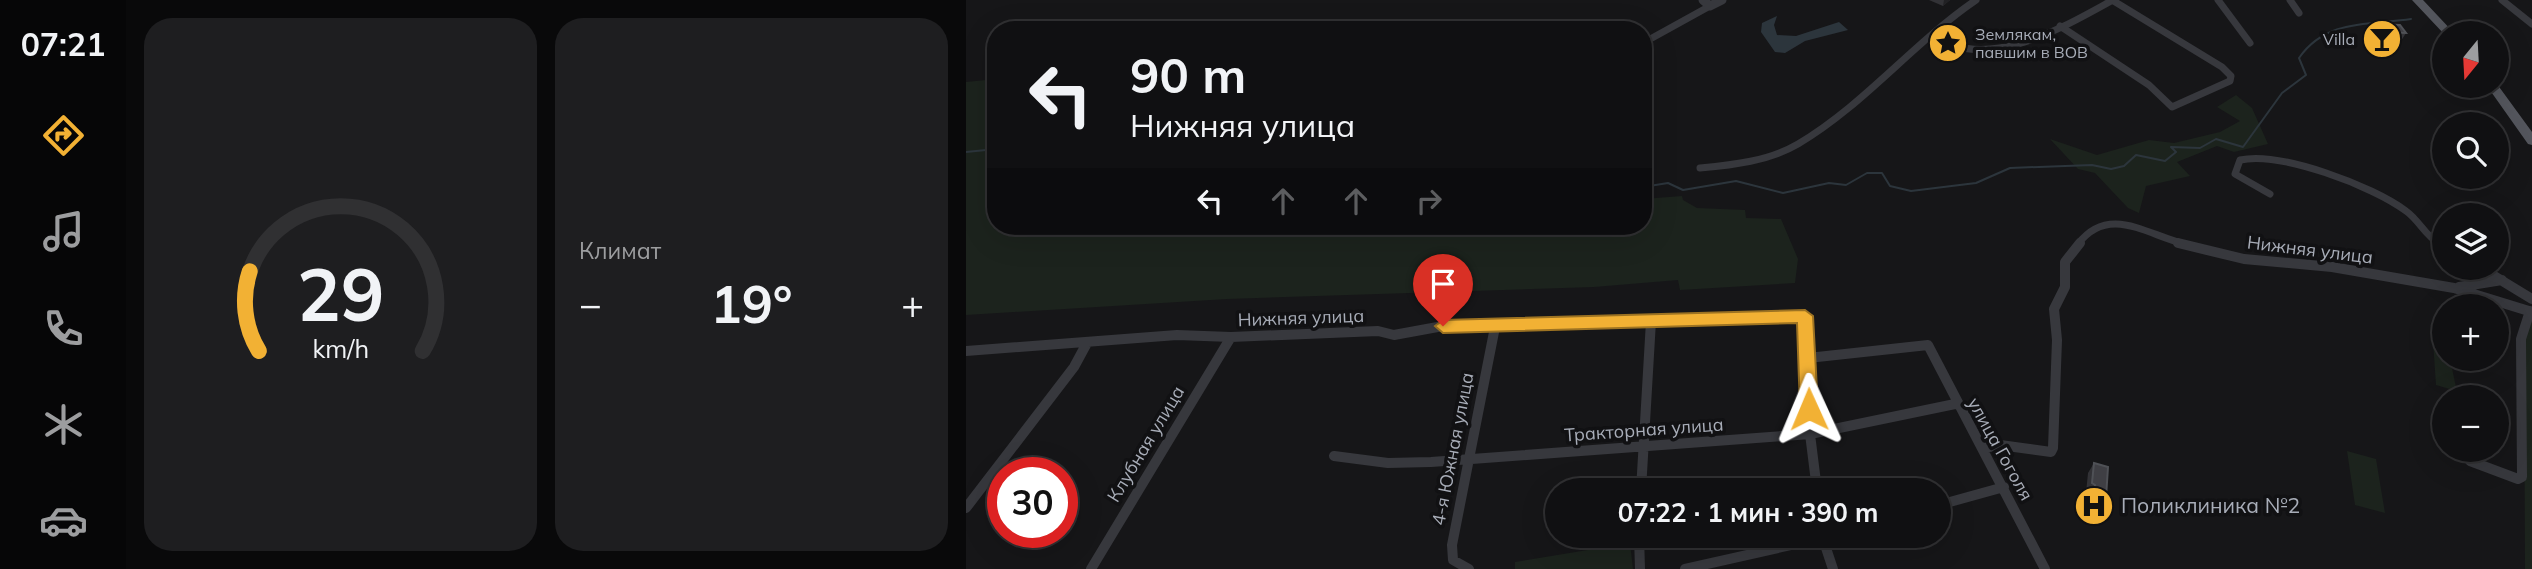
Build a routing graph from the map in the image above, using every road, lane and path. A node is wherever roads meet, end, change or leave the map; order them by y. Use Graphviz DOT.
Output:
graph roads {
  1 [pos="1703,0"];
  2 [pos="1722,0"];
  3 [pos="1976,0"];
  4 [pos="2113,0"];
  5 [pos="2218,0"];
  6 [pos="2290,0"];
  7 [pos="2417,0"];
  8 [pos="2428,0"];
  9 [pos="2502,0"];
  10 [pos="1710,6"];
  11 [pos="2300,13"];
  12 [pos="2437,21"];
  13 [pos="2448,21"];
  14 [pos="2532,24"];
  15 [pos="2060,26"];
  16 [pos="1932,35"];
  17 [pos="1652,38"];
  18 [pos="2250,43"];
  19 [pos="2510,94"];
  20 [pos="2502,98"];
  21 [pos="2532,124"];
  22 [pos="2532,141"];
  23 [pos="1700,168"];
  24 [pos="2270,194"];
  25 [pos="2432,238"];
  26 [pos="2502,280"];
  27 [pos="2454,288"];
  28 [pos="2532,299"];
  29 [pos="2531,312"];
  30 [pos="1651,321"];
  31 [pos="1495,327"];
  32 [pos="1231,337"];
  33 [pos="1087,342"];
  34 [pos="966,351"];
  35 [pos="1808,358"];
  36 [pos="1955,404"];
  37 [pos="1810,434"];
  38 [pos="1643,448"];
  39 [pos="1983,448"];
  40 [pos="1334,456"];
  41 [pos="1470,459"];
  42 [pos="2472,462"];
  43 [pos="1642,478"];
  44 [pos="1816,478"];
  45 [pos="2004,487"];
  46 [pos="1951,502"];
  47 [pos="966,508"];
  48 [pos="1639,548"];
  49 [pos="1774,548"];
  50 [pos="1828,548"];
  51 [pos="1091,569"];
  52 [pos="1469,569"];
  53 [pos="1640,569"];
  54 [pos="1685,569"];
  55 [pos="1833,569"];
  56 [pos="2045,569"];
  1 -- 10 [label="street"];
  2 -- 10 [label="street"];
  3 -- 16 [label="street"];
  4 -- 15 [label="street"];
  4 -- 15 [label="street"];
  5 -- 18 [label="street"];
  6 -- 11 [label="street"];
  7 -- 12 [label="main road"];
  8 -- 13 [label="main road"];
  9 -- 14 [label="street"];
  10 -- 17 [label="street"];
  15 -- 16 [label="street"];
  16 -- 23 [label="street"];
  19 -- 21 [label="main road"];
  20 -- 22 [label="main road"];
  24 -- 25 [label="street"];
  26 -- 27 [label="street"];
  26 -- 28 [label="street"];
  27 -- 29 [label="street, Нижняя улица"];
  27 -- 39 [label="street, Нижняя улица"];
  29 -- 42 [label="street"];
  30 -- 31 [label="street, Нижняя улица"];
  30 -- 35 [label="street, Нижняя улица"];
  30 -- 38 [label="street"];
  31 -- 32 [label="street, Нижняя улица"];
  31 -- 41 [label="street, 4-я Южная улица"];
  32 -- 33 [label="street, Нижняя улица"];
  32 -- 51 [label="street, Клубная улица"];
  33 -- 34 [label="street, Нижняя улица"];
  33 -- 47 [label="street"];
  35 -- 36 [label="street, улица Гоголя"];
  35 -- 37 [label="street"];
  36 -- 37 [label="street, Тракторная улица"];
  36 -- 39 [label="street, улица Гоголя"];
  37 -- 38 [label="street, Тракторная улица"];
  37 -- 44 [label="street"];
  38 -- 41 [label="street, Тракторная улица"];
  38 -- 43 [label="street"];
  39 -- 45 [label="street, улица Гоголя"];
  40 -- 41 [label="street, Тракторная улица"];
  41 -- 52 [label="street, 4-я Южная улица"];
  45 -- 46 [label="street"];
  45 -- 56 [label="street, улица Гоголя"];
  48 -- 53 [label="street"];
  49 -- 54 [label="street"];
  50 -- 55 [label="street"];
}
